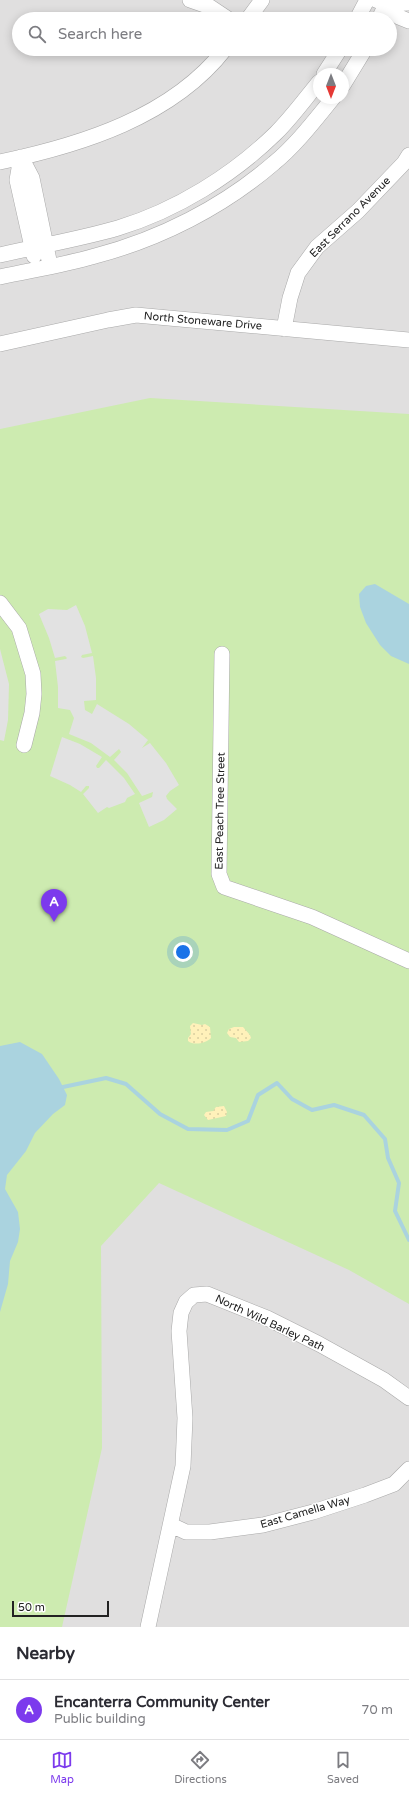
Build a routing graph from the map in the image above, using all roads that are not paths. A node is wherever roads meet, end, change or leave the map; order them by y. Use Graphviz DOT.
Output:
graph roads {
  1 [pos="190,0"];
  2 [pos="262,0"];
  3 [pos="366,0"];
  4 [pos="383,1"];
  5 [pos="409,2"];
  6 [pos="218,12"];
  7 [pos="253,12"];
  8 [pos="360,12"];
  9 [pos="381,12"];
  10 [pos="394,12"];
  11 [pos="397,15"];
  12 [pos="409,21"];
  13 [pos="218,56"];
  14 [pos="336,56"];
  15 [pos="361,56"];
  16 [pos="328,68"];
  17 [pos="349,76"];
  18 [pos="313,89"];
  19 [pos="328,104"];
  20 [pos="409,155"];
  21 [pos="21,157"];
  22 [pos="0,162"];
  23 [pos="39,246"];
  24 [pos="0,255"];
  25 [pos="44,267"];
  26 [pos="0,277"];
  27 [pos="284,328"];
  28 [pos="409,340"];
  29 [pos="0,344"];
  30 [pos="0,603"];
  31 [pos="222,654"];
  32 [pos="24,745"];
  33 [pos="409,961"];
  34 [pos="409,1398"];
  35 [pos="409,1469"];
  36 [pos="171,1525"];
  37 [pos="148,1627"];
  1 -- 6 [label="street"];
  2 -- 7 [label="street"];
  3 -- 8 [label="street"];
  4 -- 5 [label="street"];
  4 -- 9 [label="street"];
  4 -- 10 [label="street"];
  11 -- 12 [label="street"];
  13 -- 21 [label="street"];
  14 -- 16 [label="street"];
  15 -- 17 [label="street"];
  18 -- 23 [label="street"];
  19 -- 25 [label="street"];
  20 -- 27 [label="street, East Serrano Avenue"];
  21 -- 22 [label="street"];
  21 -- 23 [label="street"];
  23 -- 24 [label="street"];
  23 -- 25 [label="street"];
  25 -- 26 [label="street"];
  27 -- 28 [label="street, North Stoneware Drive"];
  27 -- 29 [label="street, North Stoneware Drive"];
  30 -- 32 [label="street"];
  31 -- 33 [label="street, East Peach Tree Street"];
  34 -- 36 [label="street, North Wild Barley Path"];
  35 -- 36 [label="street, East Camella Way"];
  36 -- 37 [label="street, North Wild Barley Path"];
}
